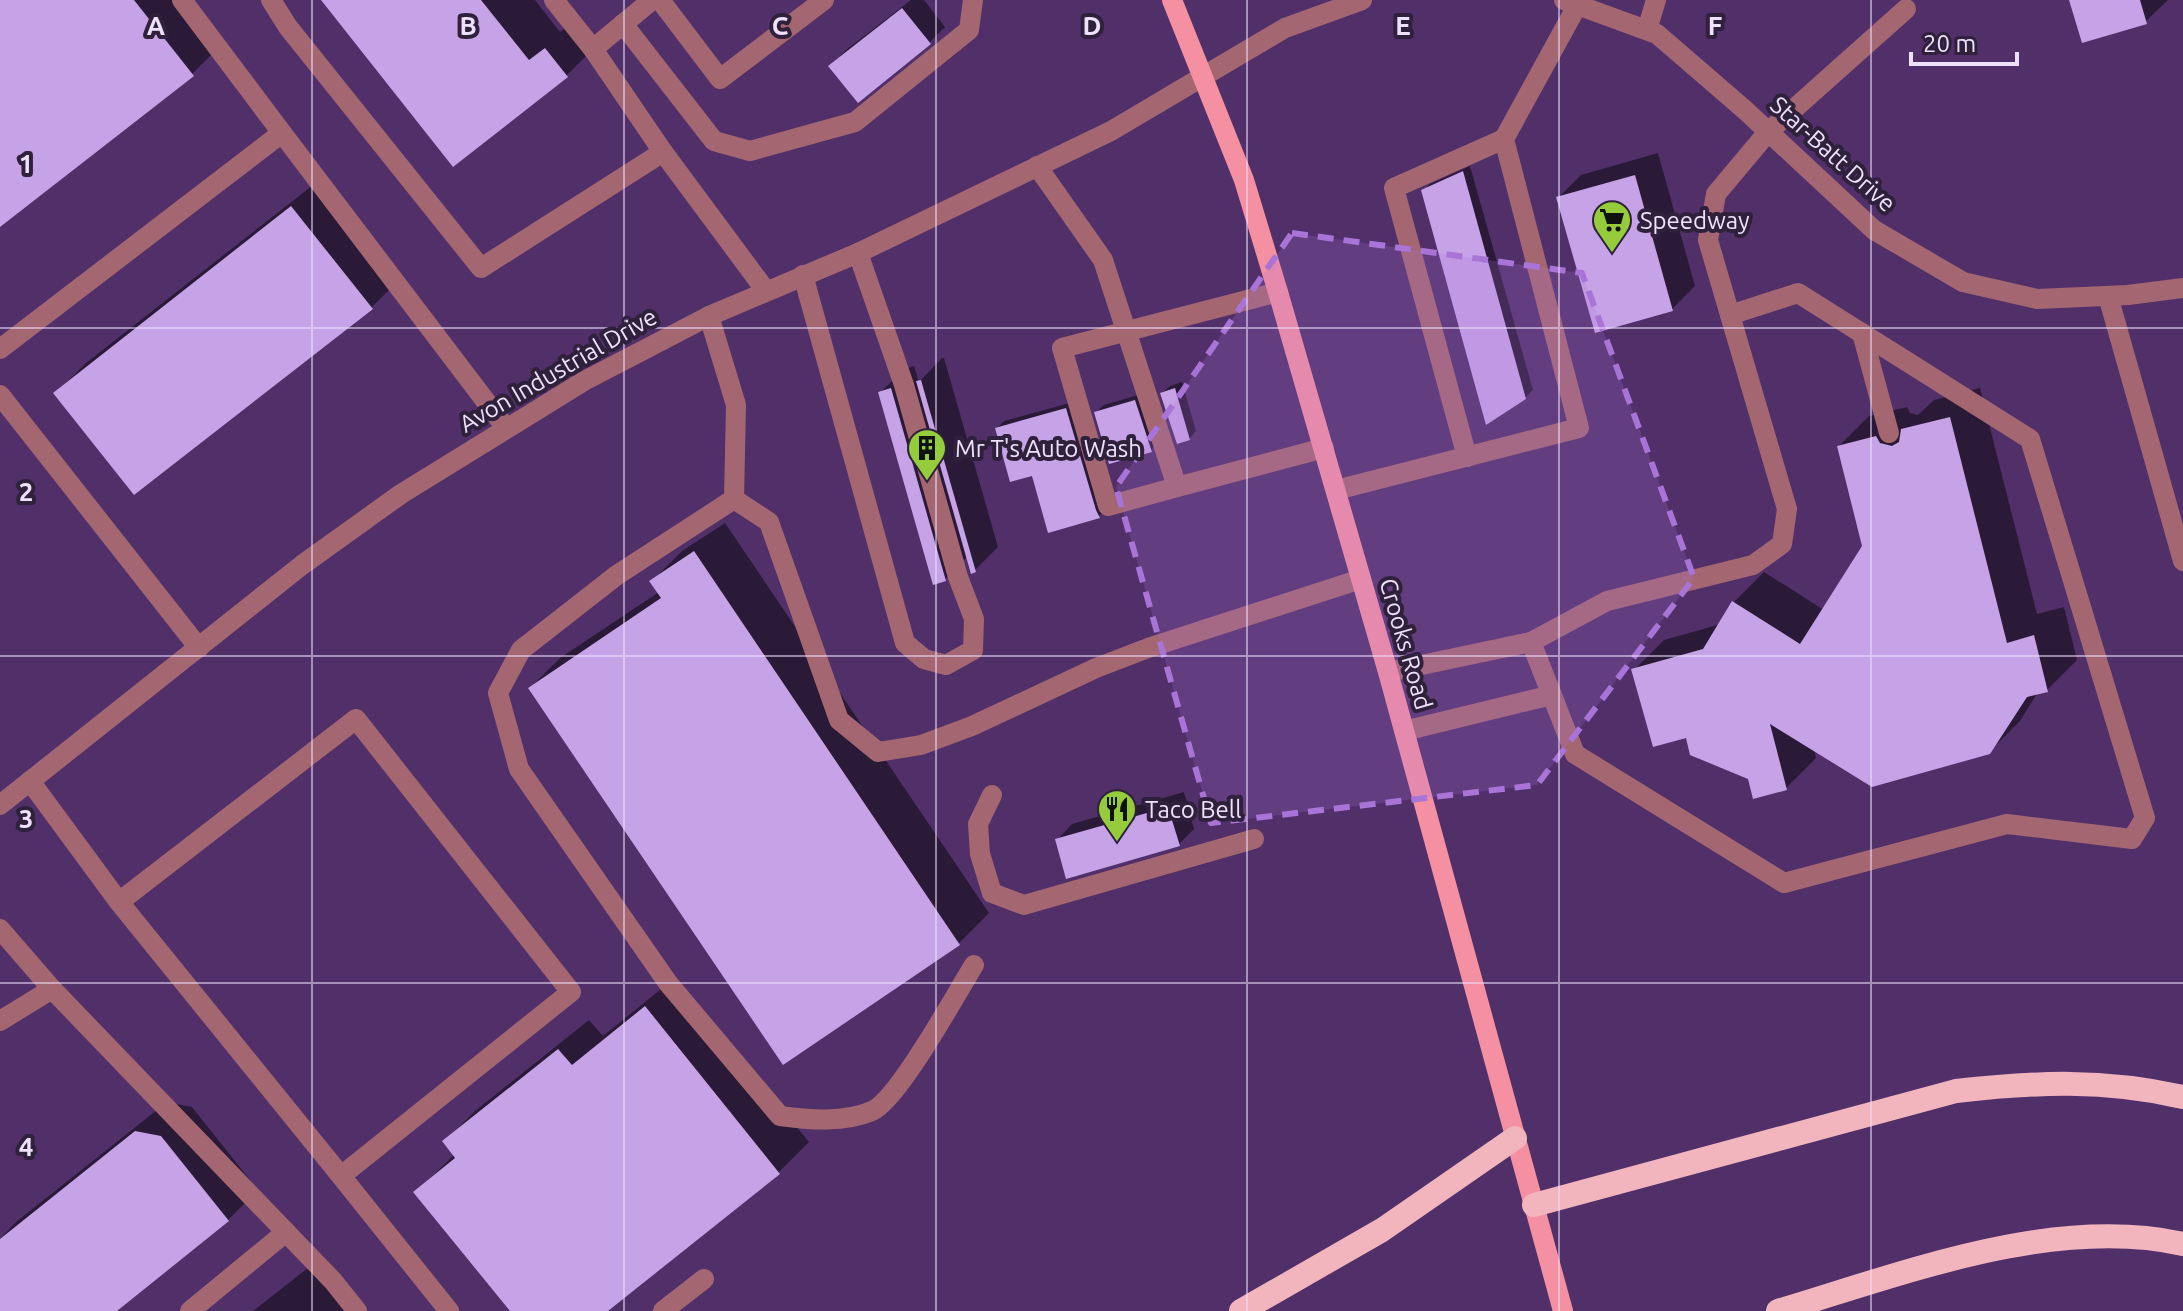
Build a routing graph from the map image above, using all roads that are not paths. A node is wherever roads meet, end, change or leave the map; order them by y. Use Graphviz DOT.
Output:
graph roads {
  1 [pos="182,0"];
  2 [pos="271,0"];
  3 [pos="554,0"];
  4 [pos="652,0"];
  5 [pos="660,0"];
  6 [pos="824,0"];
  7 [pos="973,0"];
  8 [pos="1172,0"];
  9 [pos="1362,0"];
  10 [pos="1656,0"];
  11 [pos="1571,2"];
  12 [pos="1906,9"];
  13 [pos="623,24"];
  14 [pos="1647,30"];
  15 [pos="593,49"];
  16 [pos="1202,79"];
  17 [pos="1768,132"];
  18 [pos="282,133"];
  19 [pos="1504,139"];
  20 [pos="663,152"];
  21 [pos="1037,166"];
  22 [pos="858,253"];
  23 [pos="803,275"];
  24 [pos="2183,288"];
  25 [pos="766,291"];
  26 [pos="1278,292"];
  27 [pos="2108,296"];
  28 [pos="1730,315"];
  29 [pos="709,316"];
  30 [pos="1127,331"];
  31 [pos="1862,333"];
  32 [pos="0,349"];
  33 [pos="0,395"];
  34 [pos="506,428"];
  35 [pos="1889,433"];
  36 [pos="1324,448"];
  37 [pos="1467,457"];
  38 [pos="1177,487"];
  39 [pos="1336,490"];
  40 [pos="734,499"];
  41 [pos="2183,562"];
  42 [pos="1361,579"];
  43 [pos="1531,642"];
  44 [pos="199,648"];
  45 [pos="1388,672"];
  46 [pos="1552,695"];
  47 [pos="1404,731"];
  48 [pos="30,781"];
  49 [pos="992,795"];
  50 [pos="0,805"];
  51 [pos="1254,839"];
  52 [pos="119,902"];
  53 [pos="0,929"];
  54 [pos="974,965"];
  55 [pos="52,989"];
  56 [pos="0,1021"];
  57 [pos="2183,1097"];
  58 [pos="1515,1138"];
  59 [pos="341,1176"];
  60 [pos="1534,1205"];
  61 [pos="286,1232"];
  62 [pos="2183,1244"];
  63 [pos="704,1279"];
  64 [pos="190,1311"];
  65 [pos="357,1311"];
  66 [pos="449,1311"];
  67 [pos="663,1311"];
  68 [pos="1241,1311"];
  69 [pos="1563,1311"];
  70 [pos="1778,1311"];
  1 -- 18 [label="street"];
  2 -- 20 [label="street"];
  3 -- 15 [label="street"];
  4 -- 13 [label="street"];
  5 -- 6 [label="street"];
  7 -- 13 [label="street"];
  8 -- 16 [label="main road, Crooks Road"];
  9 -- 16 [label="street"];
  10 -- 14 [label="street"];
  11 -- 14 [label="street, Star-Batt Drive"];
  11 -- 19 [label="street"];
  12 -- 17 [label="street"];
  13 -- 15 [label="street"];
  14 -- 17 [label="street, Star-Batt Drive"];
  15 -- 20 [label="street"];
  16 -- 21 [label="street, Avon Industrial Drive"];
  16 -- 26 [label="main road, Crooks Road"];
  17 -- 27 [label="street, Star-Batt Drive"];
  17 -- 28 [label="street"];
  18 -- 32 [label="street"];
  18 -- 34 [label="street"];
  19 -- 37 [label="street"];
  19 -- 37 [label="street"];
  20 -- 25 [label="street"];
  21 -- 22 [label="street, Avon Industrial Drive"];
  21 -- 30 [label="street"];
  22 -- 23 [label="street, Avon Industrial Drive"];
  22 -- 23 [label="street"];
  23 -- 25 [label="street, Avon Industrial Drive"];
  24 -- 27 [label="street, Star-Batt Drive"];
  25 -- 29 [label="street, Avon Industrial Drive"];
  26 -- 30 [label="street"];
  26 -- 36 [label="main road, Crooks Road"];
  27 -- 41 [label="street"];
  28 -- 31 [label="street"];
  28 -- 43 [label="street"];
  29 -- 34 [label="street, Avon Industrial Drive"];
  29 -- 40 [label="street"];
  30 -- 38 [label="street"];
  30 -- 38 [label="street"];
  31 -- 35 [label="street"];
  31 -- 46 [label="street"];
  33 -- 44 [label="street"];
  34 -- 44 [label="street, Avon Industrial Drive"];
  36 -- 38 [label="street"];
  36 -- 39 [label="main road, Crooks Road"];
  37 -- 39 [label="street"];
  39 -- 42 [label="main road, Crooks Road"];
  40 -- 42 [label="street"];
  40 -- 54 [label="street"];
  42 -- 45 [label="main road, Crooks Road"];
  43 -- 45 [label="street"];
  43 -- 46 [label="street"];
  44 -- 48 [label="street, Avon Industrial Drive"];
  45 -- 47 [label="main road, Crooks Road"];
  46 -- 47 [label="street"];
  47 -- 58 [label="main road, Crooks Road"];
  48 -- 50 [label="street, Avon Industrial Drive"];
  48 -- 52 [label="street"];
  49 -- 51 [label="street"];
  52 -- 59 [label="street"];
  52 -- 59 [label="street"];
  53 -- 55 [label="street"];
  55 -- 56 [label="street"];
  55 -- 61 [label="street"];
  57 -- 60 [label="highway"];
  58 -- 60 [label="main road, Crooks Road"];
  58 -- 68 [label="highway"];
  59 -- 66 [label="street"];
  60 -- 69 [label="main road, Crooks Road"];
  61 -- 64 [label="street"];
  61 -- 65 [label="street"];
  62 -- 70 [label="highway"];
  63 -- 67 [label="street"];
}
